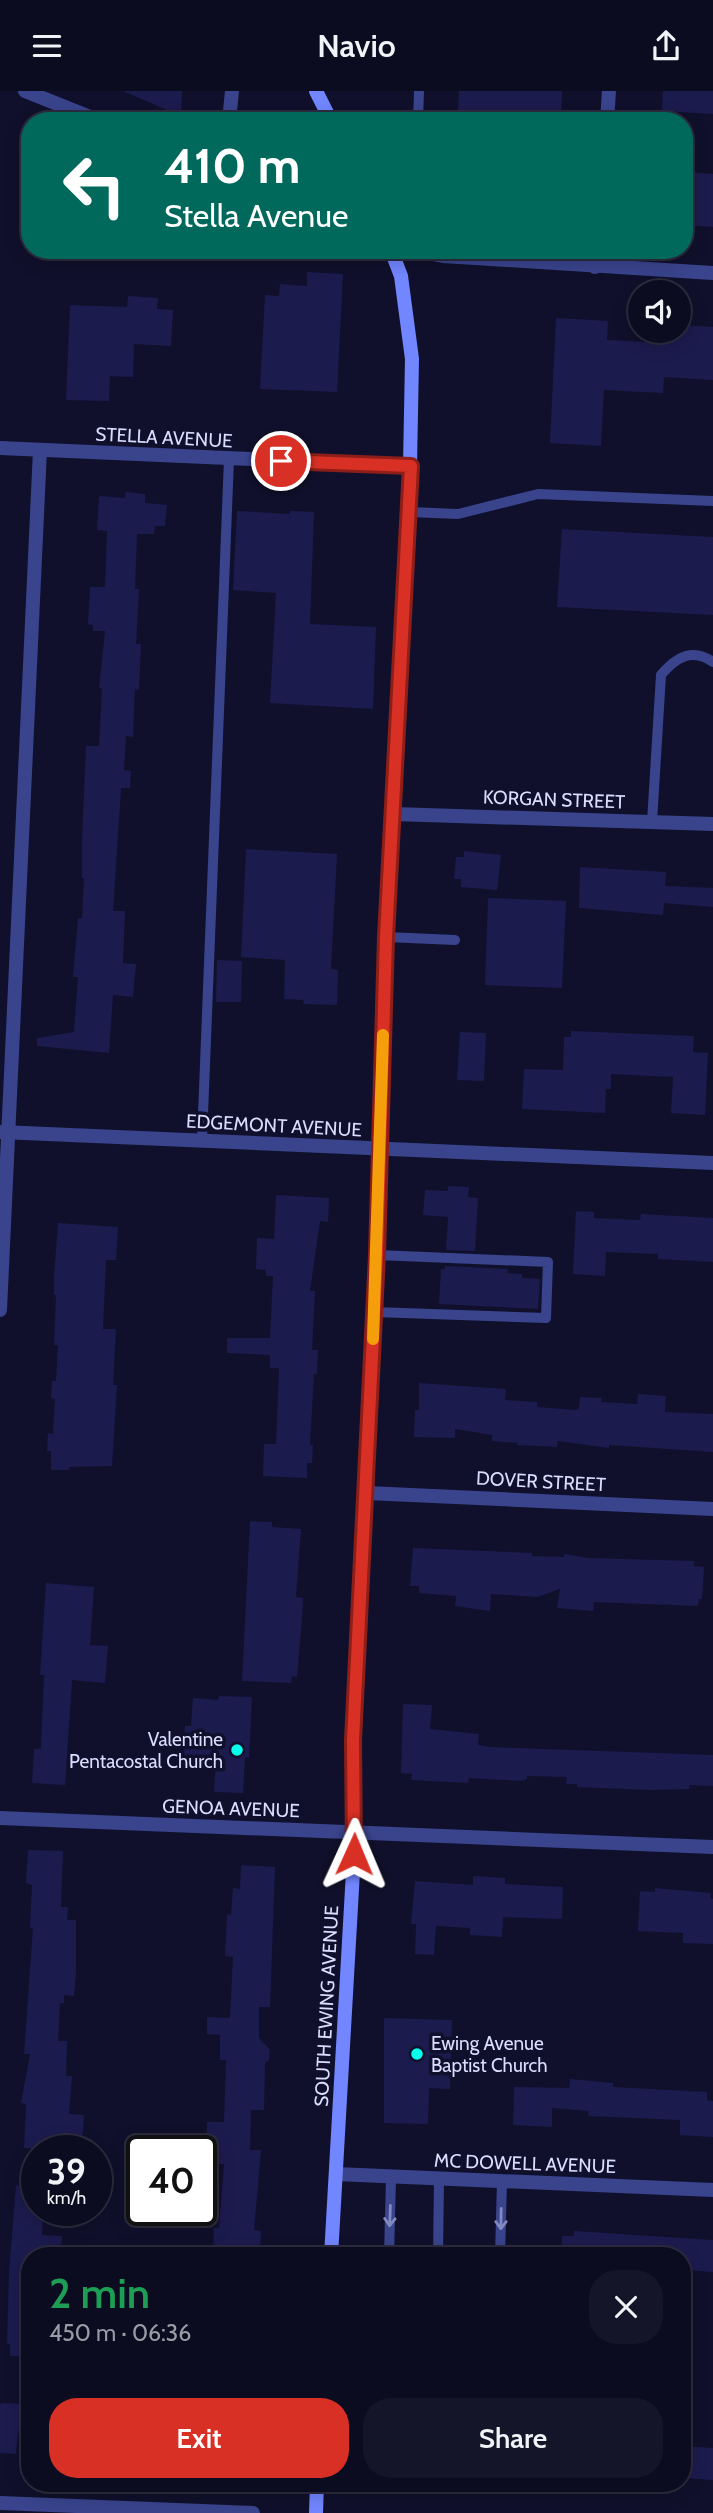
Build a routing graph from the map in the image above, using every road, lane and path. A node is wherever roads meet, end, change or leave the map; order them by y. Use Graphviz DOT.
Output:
graph roads {
  1 [pos="232,91"];
  2 [pos="316,91"];
  3 [pos="419,91"];
  4 [pos="609,91"];
  5 [pos="32,92"];
  6 [pos="79,112"];
  7 [pos="230,112"];
  8 [pos="326,112"];
  9 [pos="418,112"];
  10 [pos="608,112"];
  11 [pos="394,259"];
  12 [pos="484,259"];
  13 [pos="596,259"];
  14 [pos="595,267"];
  15 [pos="713,274"];
  16 [pos="0,448"];
  17 [pos="40,450"];
  18 [pos="229,459"];
  19 [pos="411,466"];
  20 [pos="713,501"];
  21 [pos="409,512"];
  22 [pos="713,662"];
  23 [pos="394,814"];
  24 [pos="652,822"];
  25 [pos="713,824"];
  26 [pos="386,937"];
  27 [pos="455,940"];
  28 [pos="4,1132"];
  29 [pos="202,1140"];
  30 [pos="380,1150"];
  31 [pos="713,1163"];
  32 [pos="377,1255"];
  33 [pos="0,1311"];
  34 [pos="374,1312"];
  35 [pos="367,1493"];
  36 [pos="713,1509"];
  37 [pos="0,1818"];
  38 [pos="355,1833"];
  39 [pos="713,1847"];
  40 [pos="336,2174"];
  41 [pos="391,2177"];
  42 [pos="439,2179"];
  43 [pos="502,2181"];
  44 [pos="713,2190"];
  45 [pos="332,2247"];
  46 [pos="389,2247"];
  47 [pos="438,2247"];
  48 [pos="500,2247"];
  49 [pos="317,2492"];
  50 [pos="0,2503"];
  51 [pos="253,2513"];
  52 [pos="316,2513"];
  1 -- 7 [label="street"];
  2 -- 8 [label="street"];
  3 -- 9 [label="lane"];
  4 -- 10 [label="street"];
  5 -- 6 [label="street"];
  11 -- 19 [label="street, SOUTH EWING AVENUE"];
  12 -- 14 [label="street"];
  13 -- 14 [label="street"];
  14 -- 15 [label="street"];
  16 -- 17 [label="street, STELLA AVENUE"];
  17 -- 18 [label="street, STELLA AVENUE"];
  17 -- 28 [label="street"];
  18 -- 19 [label="street, STELLA AVENUE"];
  18 -- 29 [label="lane"];
  19 -- 21 [label="street, SOUTH EWING AVENUE"];
  20 -- 21 [label="lane"];
  21 -- 23 [label="street, SOUTH EWING AVENUE"];
  22 -- 24 [label="lane"];
  23 -- 24 [label="street, KORGAN STREET"];
  23 -- 26 [label="street, SOUTH EWING AVENUE"];
  24 -- 25 [label="street, KORGAN STREET"];
  26 -- 27 [label="lane"];
  26 -- 30 [label="street, SOUTH EWING AVENUE"];
  28 -- 29 [label="street, EDGEMONT AVENUE"];
  28 -- 33 [label="street"];
  29 -- 30 [label="street, EDGEMONT AVENUE"];
  30 -- 31 [label="street, EDGEMONT AVENUE"];
  30 -- 32 [label="street, SOUTH EWING AVENUE"];
  32 -- 34 [label="street, SOUTH EWING AVENUE"];
  32 -- 34 [label="lane"];
  34 -- 35 [label="street, SOUTH EWING AVENUE"];
  35 -- 36 [label="street, DOVER STREET"];
  35 -- 38 [label="street, SOUTH EWING AVENUE"];
  37 -- 38 [label="street, GENOA AVENUE"];
  38 -- 39 [label="street, GENOA AVENUE"];
  38 -- 40 [label="street, SOUTH EWING AVENUE"];
  40 -- 41 [label="street, MC DOWELL AVENUE"];
  40 -- 45 [label="street, SOUTH EWING AVENUE"];
  41 -- 42 [label="street, MC DOWELL AVENUE"];
  41 -- 46 [label="lane, one-way"];
  42 -- 43 [label="street, MC DOWELL AVENUE"];
  42 -- 47 [label="lane"];
  43 -- 44 [label="street, MC DOWELL AVENUE"];
  43 -- 48 [label="lane, one-way"];
  49 -- 52 [label="street"];
  50 -- 51 [label="street"];
}
